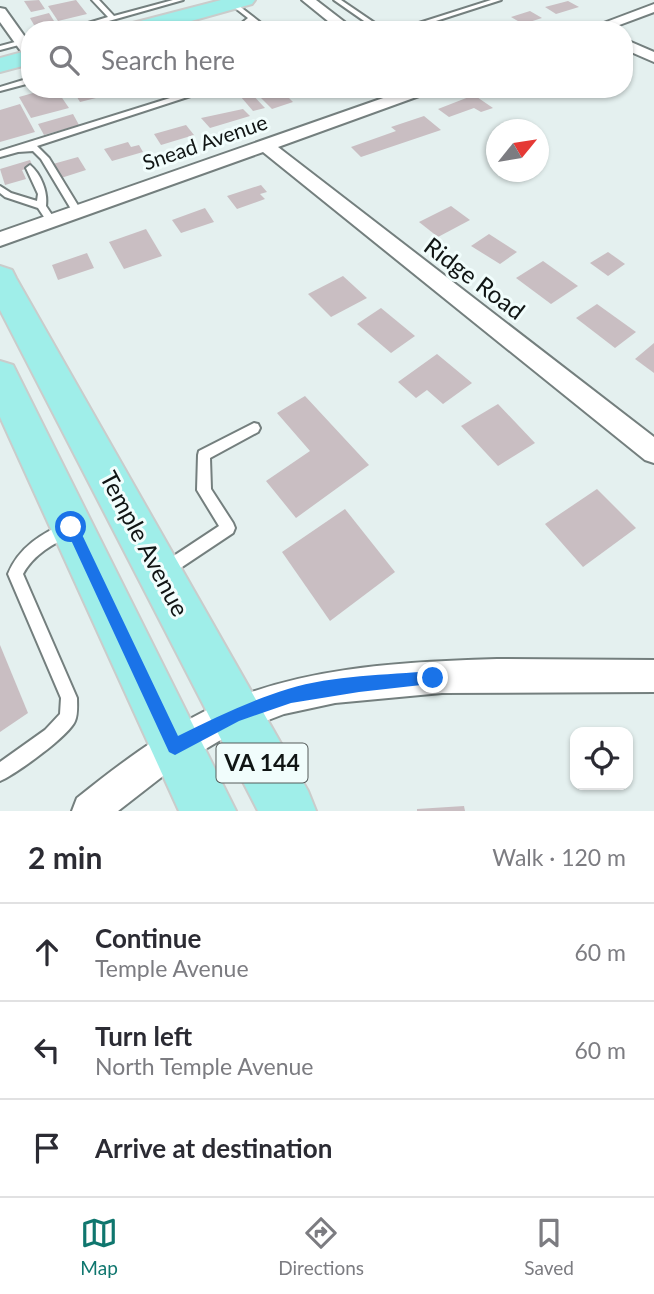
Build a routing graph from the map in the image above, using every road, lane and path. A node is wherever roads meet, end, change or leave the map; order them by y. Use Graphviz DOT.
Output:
graph roads {
  1 [pos="95,0"];
  2 [pos="180,0"];
  3 [pos="308,0"];
  4 [pos="337,0"];
  5 [pos="498,0"];
  6 [pos="637,0"];
  7 [pos="239,6"];
  8 [pos="654,8"];
  9 [pos="112,18"];
  10 [pos="3,21"];
  11 [pos="101,21"];
  12 [pos="172,21"];
  13 [pos="256,21"];
  14 [pos="336,21"];
  15 [pos="368,21"];
  16 [pos="429,21"];
  17 [pos="618,21"];
  18 [pos="21,40"];
  19 [pos="633,48"];
  20 [pos="21,53"];
  21 [pos="654,58"];
  22 [pos="0,67"];
  23 [pos="21,76"];
  24 [pos="180,98"];
  25 [pos="399,98"];
  26 [pos="265,145"];
  27 [pos="18,149"];
  28 [pos="0,154"];
  29 [pos="0,161"];
  30 [pos="28,165"];
  31 [pos="0,189"];
  32 [pos="41,205"];
  33 [pos="77,212"];
  34 [pos="51,221"];
  35 [pos="0,239"];
  36 [pos="0,278"];
  37 [pos="0,376"];
  38 [pos="254,428"];
  39 [pos="654,452"];
  40 [pos="71,527"];
  41 [pos="160,573"];
  42 [pos="654,676"];
  43 [pos="236,715"];
  44 [pos="175,747"];
  45 [pos="0,772"];
  46 [pos="90,811"];
  47 [pos="208,811"];
  48 [pos="288,811"];
  1 -- 9 [label="lane"];
  2 -- 9 [label="lane"];
  3 -- 14 [label="street"];
  4 -- 15 [label="lane"];
  5 -- 16 [label="lane"];
  6 -- 8 [label="street"];
  7 -- 12 [label="main road"];
  7 -- 13 [label="lane"];
  8 -- 17 [label="street"];
  9 -- 11 [label="lane"];
  10 -- 18 [label="street"];
  19 -- 21 [label="street"];
  20 -- 22 [label="main road"];
  22 -- 23 [label="lane"];
  24 -- 27 [label="lane"];
  25 -- 26 [label="street, Snead Avenue"];
  26 -- 33 [label="street, Snead Avenue"];
  26 -- 39 [label="street, Ridge Road"];
  27 -- 28 [label="lane"];
  27 -- 33 [label="lane"];
  29 -- 30 [label="lane"];
  30 -- 32 [label="lane"];
  31 -- 32 [label="lane"];
  32 -- 34 [label="lane"];
  33 -- 34 [label="street, Snead Avenue"];
  34 -- 35 [label="street, Snead Avenue"];
  36 -- 41 [label="main road, Temple Avenue / VA 144"];
  37 -- 40 [label="main road, VA 144"];
  38 -- 41 [label="lane"];
  40 -- 44 [label="main road, VA 144"];
  40 -- 45 [label="lane"];
  41 -- 43 [label="main road, Temple Avenue / VA 144"];
  42 -- 43 [label="street"];
  43 -- 44 [label="street"];
  43 -- 48 [label="main road, Temple Avenue / VA 144"];
  44 -- 46 [label="street"];
  44 -- 47 [label="main road, VA 144"];
}
